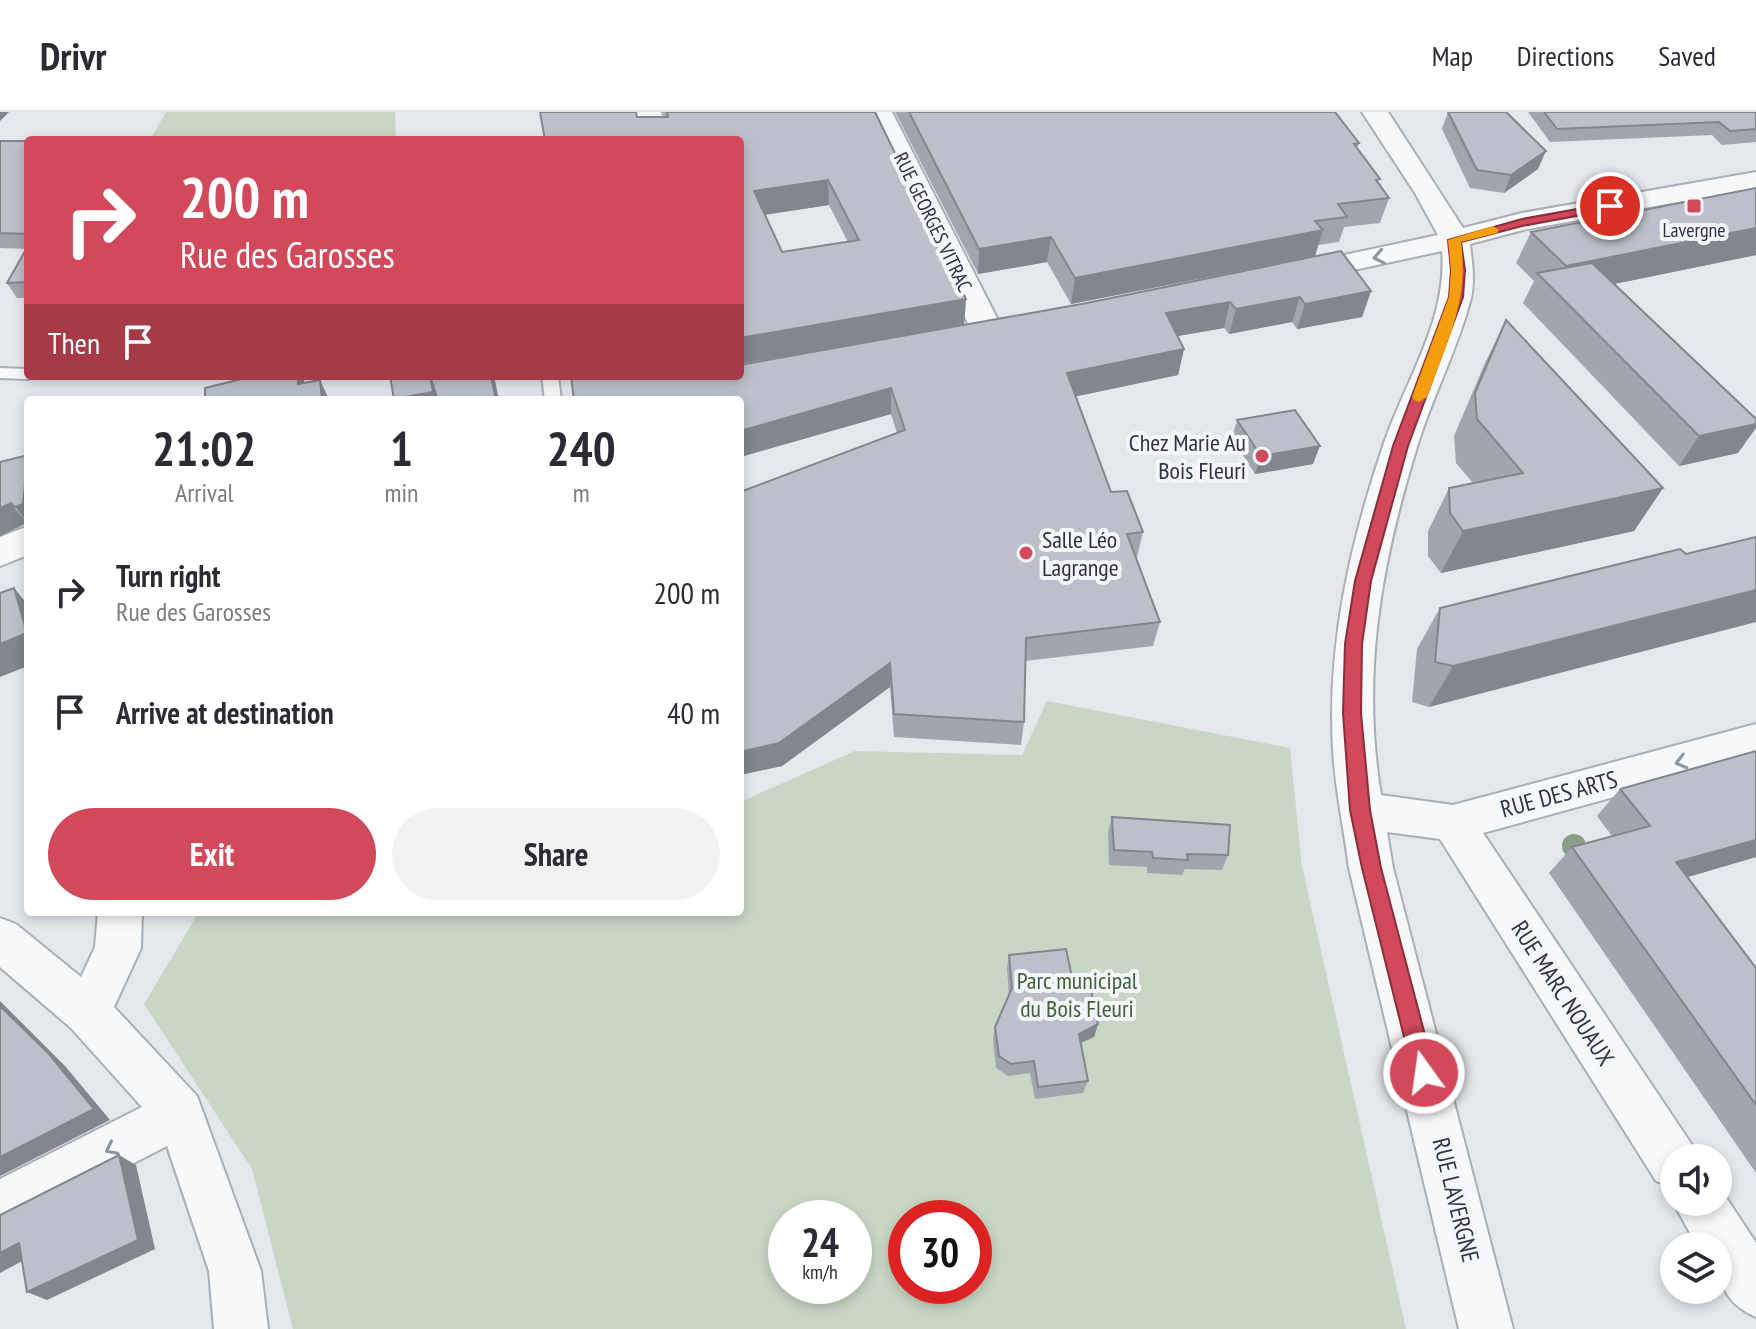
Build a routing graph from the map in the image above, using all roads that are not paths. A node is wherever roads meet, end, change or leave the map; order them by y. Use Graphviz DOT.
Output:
graph roads {
  1 [pos="648,112"];
  2 [pos="879,112"];
  3 [pos="1375,112"];
  4 [pos="655,136"];
  5 [pos="1756,180"];
  6 [pos="1455,240"];
  7 [pos="1265,279"];
  8 [pos="1019,327"];
  9 [pos="988,332"];
  10 [pos="957,338"];
  11 [pos="0,373"];
  12 [pos="24,374"];
  13 [pos="24,541"];
  14 [pos="0,553"];
  15 [pos="1756,741"];
  16 [pos="1360,810"];
  17 [pos="1453,823"];
  18 [pos="120,916"];
  19 [pos="0,939"];
  20 [pos="88,1012"];
  21 [pos="180,1113"];
  22 [pos="1662,1144"];
  23 [pos="0,1206"];
  24 [pos="1708,1216"];
  25 [pos="1756,1290"];
  26 [pos="241,1329"];
  27 [pos="1486,1329"];
  1 -- 4 [label="street"];
  2 -- 9 [label="street, RUE GEORGES VITRAC"];
  3 -- 6 [label="street, RUE LAVERGNE"];
  5 -- 6 [label="street"];
  6 -- 7 [label="street, one-way"];
  6 -- 16 [label="street, RUE LAVERGNE"];
  8 -- 9 [label="street"];
  9 -- 10 [label="street"];
  11 -- 12 [label="lane"];
  13 -- 14 [label="street"];
  15 -- 17 [label="street, RUE DES ARTS, one-way"];
  16 -- 17 [label="street, RUE DES ARTS"];
  16 -- 27 [label="street, RUE LAVERGNE"];
  17 -- 22 [label="street, RUE MARC NOUAUX"];
  18 -- 20 [label="street"];
  19 -- 20 [label="street"];
  20 -- 21 [label="street"];
  21 -- 23 [label="street, one-way"];
  21 -- 26 [label="street"];
  24 -- 25 [label="street"];
}
